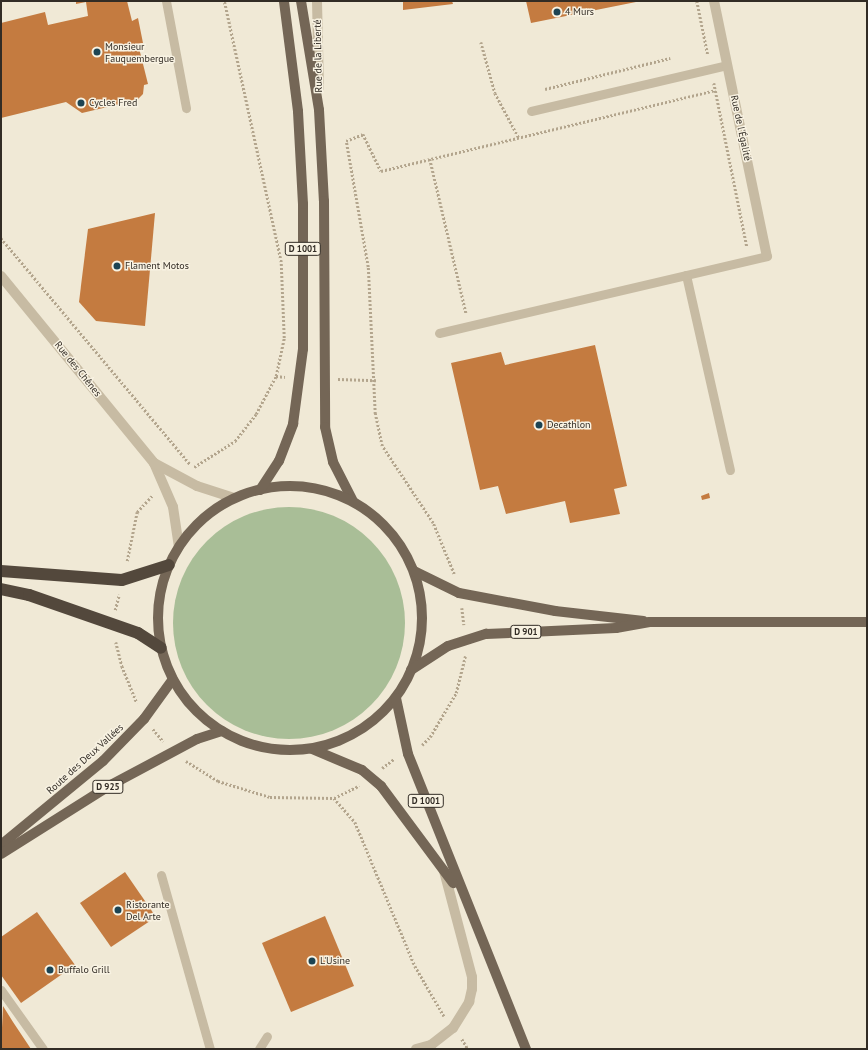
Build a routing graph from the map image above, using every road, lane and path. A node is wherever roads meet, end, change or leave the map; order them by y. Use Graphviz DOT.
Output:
graph roads {
  1 [pos="166,1"];
  2 [pos="224,1"];
  3 [pos="284,1"];
  4 [pos="301,1"];
  5 [pos="317,1"];
  6 [pos="696,1"];
  7 [pos="714,1"];
  8 [pos="481,42"];
  9 [pos="670,58"];
  10 [pos="727,65"];
  11 [pos="710,66"];
  12 [pos="545,89"];
  13 [pos="715,90"];
  14 [pos="186,108"];
  15 [pos="319,110"];
  16 [pos="531,111"];
  17 [pos="519,138"];
  18 [pos="430,159"];
  19 [pos="1,238"];
  20 [pos="767,256"];
  21 [pos="750,261"];
  22 [pos="686,275"];
  23 [pos="1,276"];
  24 [pos="469,326"];
  25 [pos="439,333"];
  26 [pos="154,463"];
  27 [pos="193,468"];
  28 [pos="730,470"];
  29 [pos="179,477"];
  30 [pos="166,487"];
  31 [pos="260,490"];
  32 [pos="234,498"];
  33 [pos="353,501"];
  34 [pos="179,547"];
  35 [pos="169,565"];
  36 [pos="1,571"];
  37 [pos="414,571"];
  38 [pos="122,580"];
  39 [pos="1,589"];
  40 [pos="459,593"];
  41 [pos="649,622"];
  42 [pos="867,622"];
  43 [pos="112,624"];
  44 [pos="465,638"];
  45 [pos="161,648"];
  46 [pos="412,670"];
  47 [pos="173,679"];
  48 [pos="396,698"];
  49 [pos="144,719"];
  50 [pos="222,731"];
  51 [pos="312,749"];
  52 [pos="172,752"];
  53 [pos="408,754"];
  54 [pos="370,777"];
  55 [pos="334,798"];
  56 [pos="1,845"];
  57 [pos="1,854"];
  58 [pos="443,867"];
  59 [pos="161,875"];
  60 [pos="465,902"];
  61 [pos="1,990"];
  62 [pos="454,1028"];
  63 [pos="267,1036"];
  64 [pos="43,1049"];
  65 [pos="210,1049"];
  66 [pos="259,1049"];
  67 [pos="416,1049"];
  68 [pos="468,1049"];
  69 [pos="526,1049"];
  1 -- 14 [label="lane"];
  2 -- 27 [label="path"];
  3 -- 31 [label="main road, D 1001"];
  4 -- 15 [label="main road, D 1001"];
  5 -- 15 [label="street, Rue de la Liberté"];
  6 -- 11 [label="path"];
  7 -- 10 [label="street, Rue de l'Égalité"];
  8 -- 17 [label="path"];
  9 -- 12 [label="path"];
  10 -- 11 [label="lane"];
  10 -- 20 [label="street, Rue de l'Égalité"];
  11 -- 13 [label="path"];
  11 -- 16 [label="lane"];
  13 -- 17 [label="path"];
  13 -- 21 [label="path"];
  15 -- 33 [label="main road, D 1001"];
  17 -- 18 [label="path"];
  18 -- 24 [label="path"];
  18 -- 40 [label="path"];
  19 -- 27 [label="path"];
  20 -- 21 [label="lane"];
  21 -- 22 [label="lane"];
  22 -- 24 [label="lane"];
  22 -- 28 [label="lane"];
  23 -- 26 [label="street, Rue des Chênes"];
  24 -- 25 [label="lane"];
  26 -- 29 [label="street, Rue des Chênes"];
  26 -- 30 [label="street, Rue des Chênes"];
  27 -- 29 [label="path"];
  29 -- 32 [label="street, Rue des Chênes"];
  30 -- 34 [label="street, Rue des Chênes"];
  30 -- 38 [label="path"];
  31 -- 32 [label="main road"];
  31 -- 33 [label="main road"];
  32 -- 34 [label="main road"];
  33 -- 37 [label="main road"];
  34 -- 35 [label="main road"];
  35 -- 38 [label="highway"];
  35 -- 45 [label="main road"];
  36 -- 38 [label="highway"];
  37 -- 40 [label="main road, D 901"];
  37 -- 46 [label="main road"];
  38 -- 43 [label="path"];
  39 -- 43 [label="highway"];
  40 -- 41 [label="main road, D 901"];
  40 -- 44 [label="path"];
  41 -- 42 [label="main road, D 901"];
  41 -- 44 [label="main road, D 901"];
  43 -- 45 [label="highway"];
  43 -- 49 [label="path"];
  44 -- 46 [label="main road, D 901"];
  44 -- 53 [label="path"];
  45 -- 47 [label="main road"];
  46 -- 48 [label="main road"];
  47 -- 49 [label="main road, Route des Deux Vallées / D 925"];
  47 -- 50 [label="main road"];
  48 -- 51 [label="main road"];
  48 -- 53 [label="main road, D 1001"];
  49 -- 52 [label="path"];
  49 -- 56 [label="main road, Route des Deux Vallées / D 925"];
  50 -- 51 [label="main road"];
  50 -- 52 [label="main road, D 925"];
  51 -- 54 [label="main road, D 1001"];
  52 -- 55 [label="path"];
  52 -- 57 [label="main road, D 925"];
  53 -- 54 [label="path"];
  53 -- 60 [label="main road, D 1001"];
  54 -- 55 [label="path"];
  54 -- 58 [label="main road, D 1001"];
  55 -- 62 [label="path"];
  58 -- 60 [label="main road, D 1001"];
  58 -- 62 [label="street"];
  59 -- 65 [label="lane"];
  60 -- 69 [label="main road, D 1001"];
  61 -- 64 [label="lane"];
  62 -- 67 [label="street"];
  62 -- 68 [label="path"];
  63 -- 66 [label="lane"];
}
